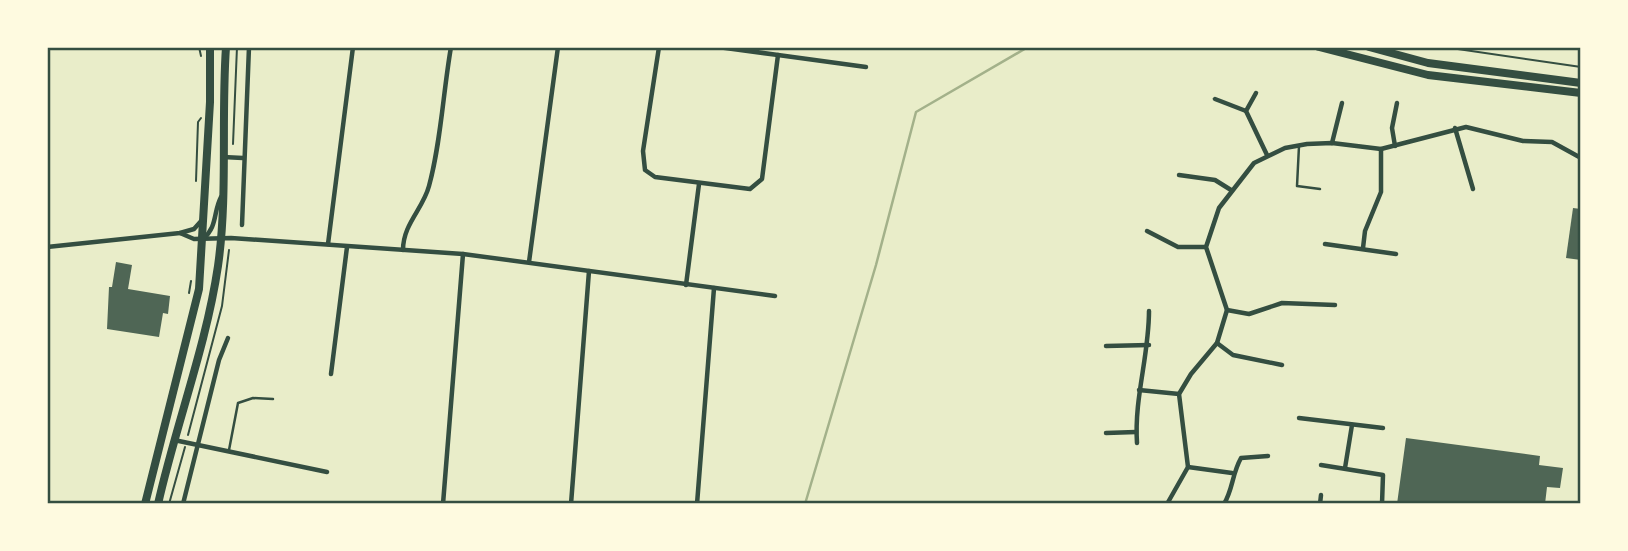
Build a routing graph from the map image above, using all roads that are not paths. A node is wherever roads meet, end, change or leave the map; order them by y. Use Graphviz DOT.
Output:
graph roads {
  1 [pos="210,47"];
  2 [pos="226,47"];
  3 [pos="249,47"];
  4 [pos="353,47"];
  5 [pos="451,47"];
  6 [pos="558,47"];
  7 [pos="659,47"];
  8 [pos="719,47"];
  9 [pos="1319,47"];
  10 [pos="1369,47"];
  11 [pos="778,55"];
  12 [pos="866,67"];
  13 [pos="1581,83"];
  14 [pos="1256,93"];
  15 [pos="1581,93"];
  16 [pos="1215,99"];
  17 [pos="1342,103"];
  18 [pos="1397,103"];
  19 [pos="1247,111"];
  20 [pos="1455,128"];
  21 [pos="1332,143"];
  22 [pos="1299,145"];
  23 [pos="1395,146"];
  24 [pos="1381,149"];
  25 [pos="1267,155"];
  26 [pos="1474,155"];
  27 [pos="222,157"];
  28 [pos="243,158"];
  29 [pos="1464,158"];
  30 [pos="1581,158"];
  31 [pos="1179,176"];
  32 [pos="699,184"];
  33 [pos="1320,189"];
  34 [pos="1473,189"];
  35 [pos="1231,190"];
  36 [pos="221,197"];
  37 [pos="204,211"];
  38 [pos="242,225"];
  39 [pos="1147,231"];
  40 [pos="180,233"];
  41 [pos="220,238"];
  42 [pos="203,239"];
  43 [pos="328,244"];
  44 [pos="1325,244"];
  45 [pos="347,246"];
  46 [pos="47,247"];
  47 [pos="1206,247"];
  48 [pos="1363,248"];
  49 [pos="402,250"];
  50 [pos="463,254"];
  51 [pos="1396,254"];
  52 [pos="529,262"];
  53 [pos="589,271"];
  54 [pos="686,285"];
  55 [pos="714,288"];
  56 [pos="775,296"];
  57 [pos="1335,305"];
  58 [pos="1227,310"];
  59 [pos="1149,311"];
  60 [pos="228,338"];
  61 [pos="1217,343"];
  62 [pos="1149,345"];
  63 [pos="1106,346"];
  64 [pos="1282,365"];
  65 [pos="331,374"];
  66 [pos="1139,390"];
  67 [pos="1180,394"];
  68 [pos="274,398"];
  69 [pos="1299,418"];
  70 [pos="1352,425"];
  71 [pos="1383,428"];
  72 [pos="1136,432"];
  73 [pos="1106,433"];
  74 [pos="174,440"];
  75 [pos="1137,443"];
  76 [pos="197,444"];
  77 [pos="229,451"];
  78 [pos="1268,456"];
  79 [pos="1321,465"];
  80 [pos="1188,467"];
  81 [pos="1345,468"];
  82 [pos="327,472"];
  83 [pos="1232,473"];
  84 [pos="1321,495"];
  85 [pos="145,504"];
  86 [pos="158,504"];
  87 [pos="183,504"];
  88 [pos="443,504"];
  89 [pos="571,504"];
  90 [pos="696,504"];
  91 [pos="1167,504"];
  92 [pos="1224,504"];
  93 [pos="1320,504"];
  94 [pos="1382,504"];
  1 -- 37 [label="main road"];
  2 -- 27 [label="main road"];
  3 -- 28 [label="street"];
  4 -- 43 [label="street"];
  5 -- 49 [label="street"];
  6 -- 52 [label="street"];
  7 -- 32 [label="street"];
  8 -- 11 [label="street"];
  9 -- 15 [label="main road"];
  10 -- 13 [label="main road"];
  11 -- 12 [label="street"];
  11 -- 32 [label="street"];
  14 -- 19 [label="street"];
  16 -- 19 [label="street"];
  17 -- 21 [label="street"];
  18 -- 23 [label="street"];
  19 -- 25 [label="street"];
  20 -- 23 [label="street"];
  20 -- 29 [label="street"];
  20 -- 30 [label="street"];
  21 -- 22 [label="street"];
  21 -- 24 [label="street"];
  22 -- 25 [label="street"];
  22 -- 33 [label="lane"];
  23 -- 24 [label="street"];
  24 -- 48 [label="street"];
  25 -- 35 [label="street"];
  26 -- 29 [label="street"];
  27 -- 28 [label="street"];
  27 -- 36 [label="main road"];
  28 -- 38 [label="street"];
  29 -- 34 [label="street"];
  31 -- 35 [label="street"];
  32 -- 54 [label="street"];
  35 -- 47 [label="street"];
  36 -- 41 [label="main road"];
  36 -- 42 [label="street"];
  37 -- 40 [label="street"];
  37 -- 42 [label="main road"];
  39 -- 47 [label="street"];
  40 -- 42 [label="street"];
  40 -- 46 [label="street"];
  41 -- 42 [label="street"];
  41 -- 43 [label="street"];
  41 -- 74 [label="main road"];
  42 -- 85 [label="main road"];
  43 -- 45 [label="street"];
  44 -- 48 [label="street"];
  45 -- 49 [label="street"];
  45 -- 65 [label="street"];
  47 -- 58 [label="street"];
  48 -- 51 [label="street"];
  49 -- 50 [label="street"];
  50 -- 52 [label="street"];
  50 -- 88 [label="street"];
  52 -- 53 [label="street"];
  53 -- 54 [label="street"];
  53 -- 89 [label="street"];
  54 -- 55 [label="street"];
  55 -- 56 [label="street"];
  55 -- 90 [label="street"];
  57 -- 58 [label="street"];
  58 -- 61 [label="street"];
  59 -- 62 [label="street"];
  60 -- 76 [label="street"];
  61 -- 64 [label="street"];
  61 -- 67 [label="street"];
  62 -- 63 [label="street"];
  62 -- 66 [label="street"];
  66 -- 67 [label="street"];
  66 -- 72 [label="street"];
  67 -- 80 [label="street"];
  68 -- 77 [label="lane"];
  69 -- 70 [label="street"];
  70 -- 71 [label="street"];
  70 -- 81 [label="street"];
  72 -- 73 [label="street"];
  72 -- 75 [label="street"];
  74 -- 76 [label="street"];
  74 -- 86 [label="main road"];
  76 -- 77 [label="street"];
  76 -- 87 [label="street"];
  77 -- 82 [label="street"];
  78 -- 83 [label="street"];
  79 -- 81 [label="street"];
  80 -- 83 [label="street"];
  80 -- 91 [label="street"];
  81 -- 94 [label="street"];
  83 -- 92 [label="street"];
  84 -- 93 [label="street"];
}
